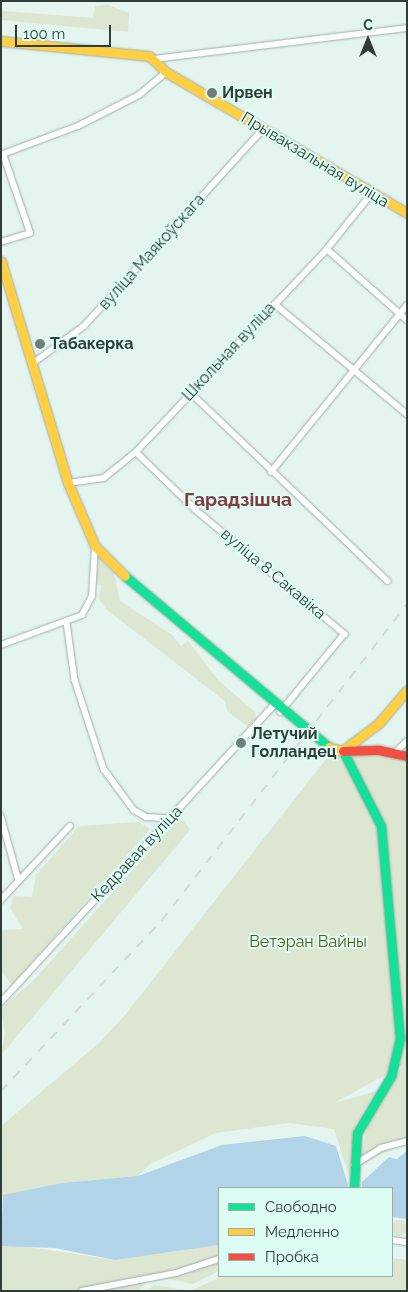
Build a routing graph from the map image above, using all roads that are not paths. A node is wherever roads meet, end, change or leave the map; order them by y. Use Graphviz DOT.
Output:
graph roads {
  1 [pos="407,28"];
  2 [pos="1,41"];
  3 [pos="155,59"];
  4 [pos="166,72"];
  5 [pos="263,129"];
  6 [pos="372,193"];
  7 [pos="407,213"];
  8 [pos="1,242"];
  9 [pos="327,249"];
  10 [pos="1,262"];
  11 [pos="275,304"];
  12 [pos="407,305"];
  13 [pos="400,314"];
  14 [pos="407,320"];
  15 [pos="32,364"];
  16 [pos="354,371"];
  17 [pos="190,393"];
  18 [pos="407,414"];
  19 [pos="136,452"];
  20 [pos="271,472"];
  21 [pos="68,483"];
  22 [pos="95,546"];
  23 [pos="388,581"];
  24 [pos="67,623"];
  25 [pos="1,644"];
  26 [pos="407,690"];
  27 [pos="273,706"];
  28 [pos="281,712"];
  29 [pos="407,741"];
  30 [pos="342,751"];
  31 [pos="395,753"];
  32 [pos="407,756"];
  33 [pos="1,816"];
  34 [pos="168,818"];
  35 [pos="70,826"];
  36 [pos="19,881"];
  37 [pos="1,900"];
  38 [pos="1,1002"];
  39 [pos="407,1141"];
  40 [pos="354,1165"];
  41 [pos="354,1187"];
  42 [pos="393,1240"];
  43 [pos="407,1242"];
  44 [pos="218,1259"];
  45 [pos="82,1291"];
  1 -- 3 [label="street"];
  2 -- 3 [label="street"];
  3 -- 4 [label="street, Прывакзальная вуліца"];
  4 -- 5 [label="street, Прывакзальная вуліца"];
  4 -- 8 [label="street"];
  5 -- 6 [label="street, Прывакзальная вуліца"];
  5 -- 15 [label="street, вуліца Маякоўскага"];
  6 -- 7 [label="street, Прывакзальная вуліца"];
  6 -- 9 [label="street, Школьная вуліца"];
  9 -- 11 [label="street, Школьная вуліца"];
  9 -- 13 [label="street"];
  10 -- 15 [label="street"];
  11 -- 16 [label="street"];
  11 -- 17 [label="street, Школьная вуліца"];
  12 -- 13 [label="street"];
  13 -- 14 [label="street"];
  13 -- 16 [label="street"];
  15 -- 21 [label="street"];
  16 -- 18 [label="street"];
  16 -- 20 [label="street"];
  17 -- 19 [label="street, Школьная вуліца"];
  17 -- 20 [label="street"];
  19 -- 21 [label="street, Школьная вуліца"];
  19 -- 28 [label="street, вуліца 8 Сакавіка"];
  20 -- 23 [label="street"];
  21 -- 22 [label="street"];
  22 -- 24 [label="street"];
  22 -- 27 [label="street"];
  24 -- 25 [label="street"];
  24 -- 34 [label="street"];
  26 -- 30 [label="street"];
  27 -- 28 [label="street"];
  27 -- 34 [label="street, Кедравая вуліца"];
  28 -- 30 [label="street"];
  29 -- 31 [label="street"];
  30 -- 31 [label="street"];
  30 -- 40 [label="street"];
  31 -- 32 [label="street"];
  33 -- 36 [label="street"];
  34 -- 38 [label="street, Кедравая вуліца"];
  35 -- 36 [label="street"];
  36 -- 37 [label="street"];
  39 -- 40 [label="street"];
  40 -- 41 [label="street"];
  42 -- 43 [label="street"];
  44 -- 45 [label="street"];
}
